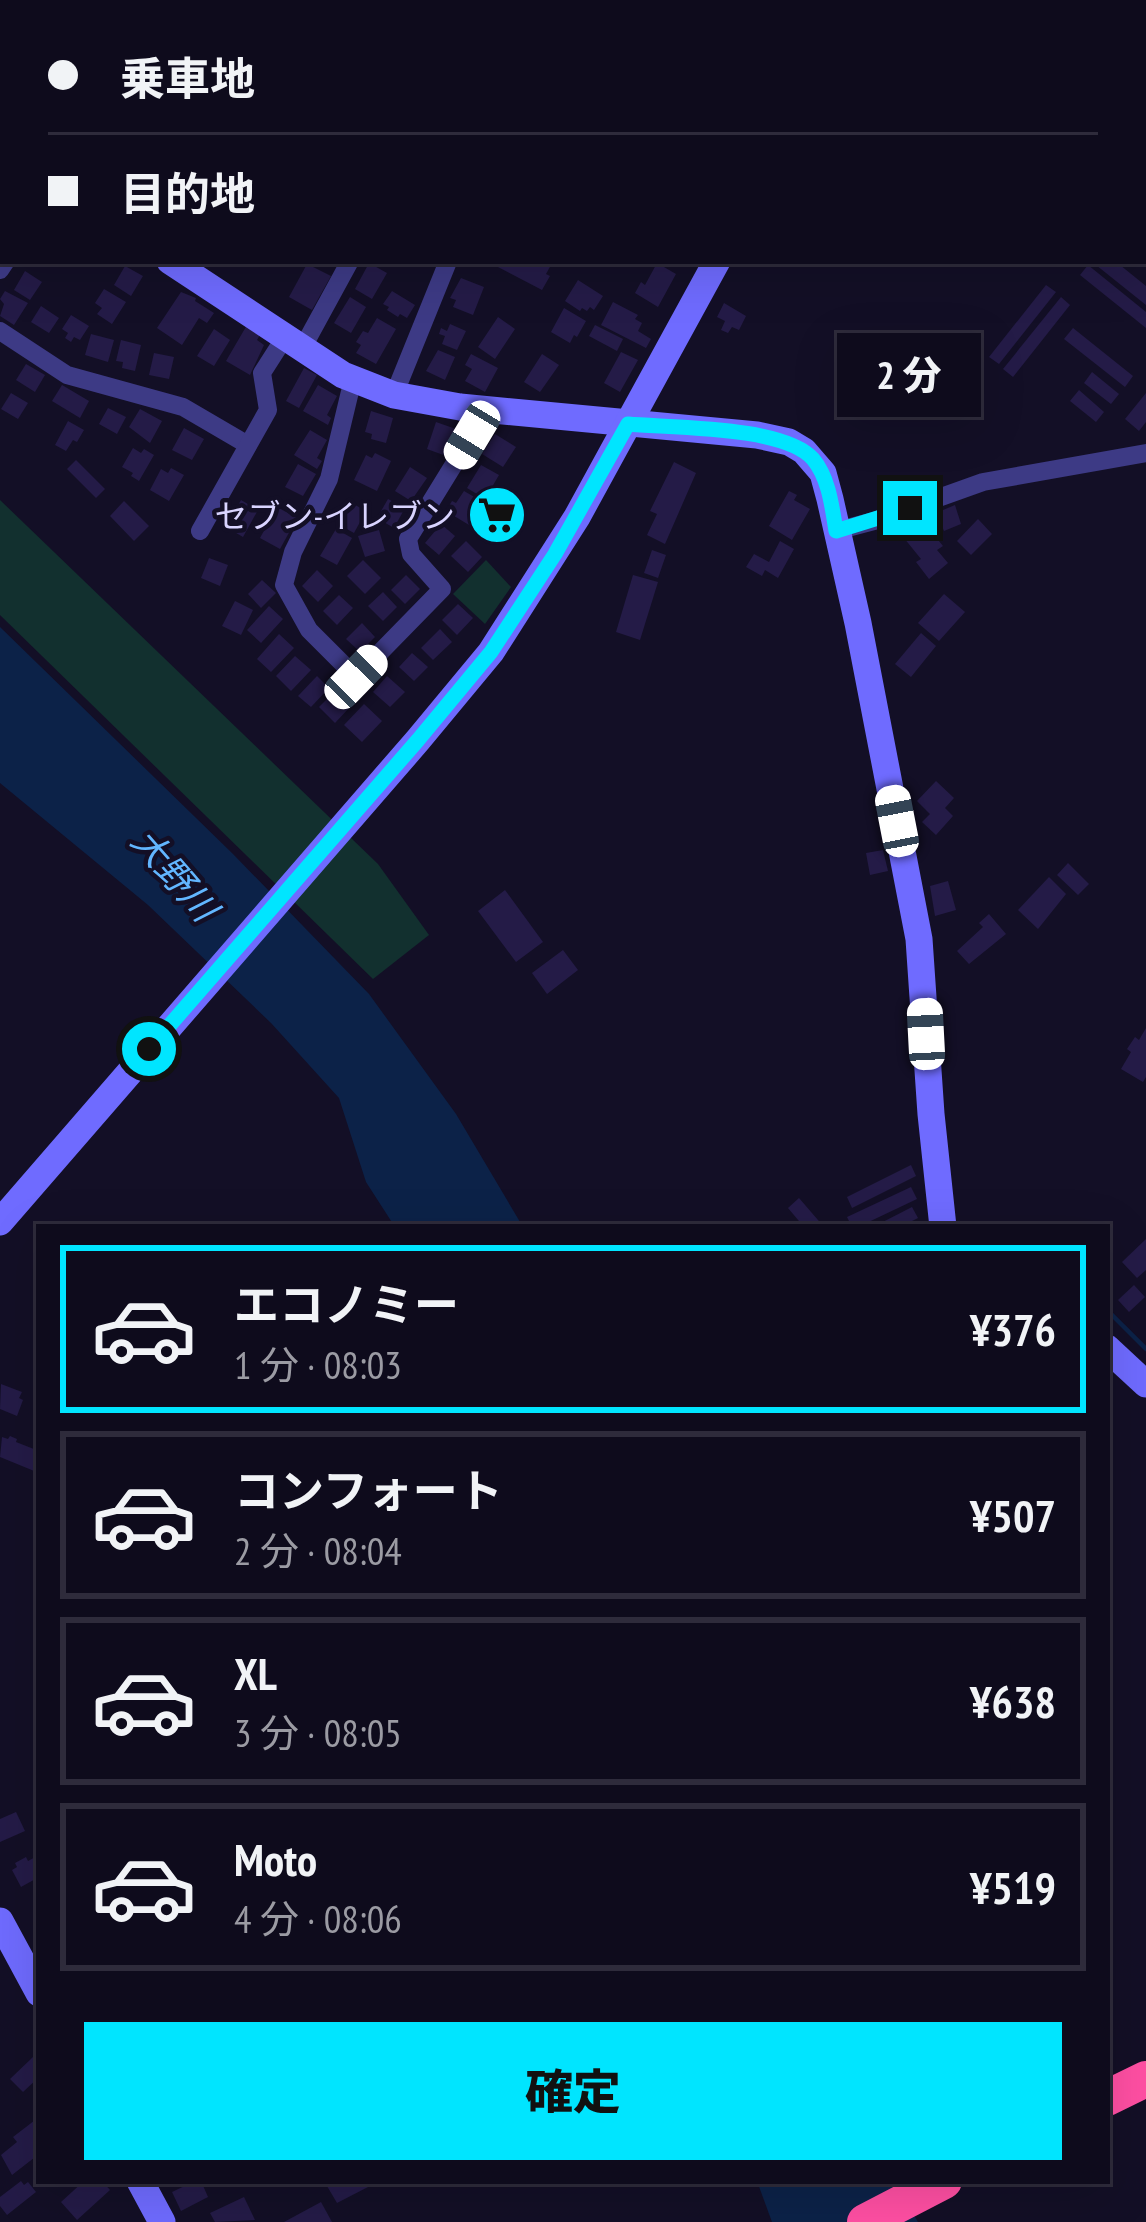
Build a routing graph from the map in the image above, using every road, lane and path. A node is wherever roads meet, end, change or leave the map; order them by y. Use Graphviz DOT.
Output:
graph roads {
  1 [pos="175,264"];
  2 [pos="348,264"];
  3 [pos="447,264"];
  4 [pos="715,264"];
  5 [pos="0,332"];
  6 [pos="294,343"];
  7 [pos="352,380"];
  8 [pos="394,395"];
  9 [pos="479,409"];
  10 [pos="628,424"];
  11 [pos="248,445"];
  12 [pos="1146,453"];
  13 [pos="200,531"];
  14 [pos="836,531"];
  15 [pos="0,1222"];
  16 [pos="943,1224"];
  17 [pos="1110,1351"];
  18 [pos="1146,1384"];
  19 [pos="0,1921"];
  20 [pos="36,1987"];
  21 [pos="1146,2079"];
  22 [pos="1110,2097"];
  23 [pos="142,2184"];
  24 [pos="938,2184"];
  25 [pos="163,2222"];
  26 [pos="866,2222"];
  1 -- 6 [label="street"];
  2 -- 6 [label="street"];
  3 -- 8 [label="street"];
  4 -- 10 [label="street"];
  5 -- 11 [label="street"];
  6 -- 7 [label="street"];
  6 -- 11 [label="street"];
  7 -- 8 [label="street"];
  7 -- 9 [label="street"];
  8 -- 9 [label="street"];
  9 -- 10 [label="street"];
  10 -- 14 [label="street"];
  10 -- 15 [label="street"];
  11 -- 13 [label="street"];
  12 -- 14 [label="street"];
  14 -- 16 [label="street"];
  17 -- 18 [label="street"];
  19 -- 20 [label="street"];
  21 -- 22 [label="highway"];
  23 -- 25 [label="street"];
  24 -- 26 [label="highway"];
}
